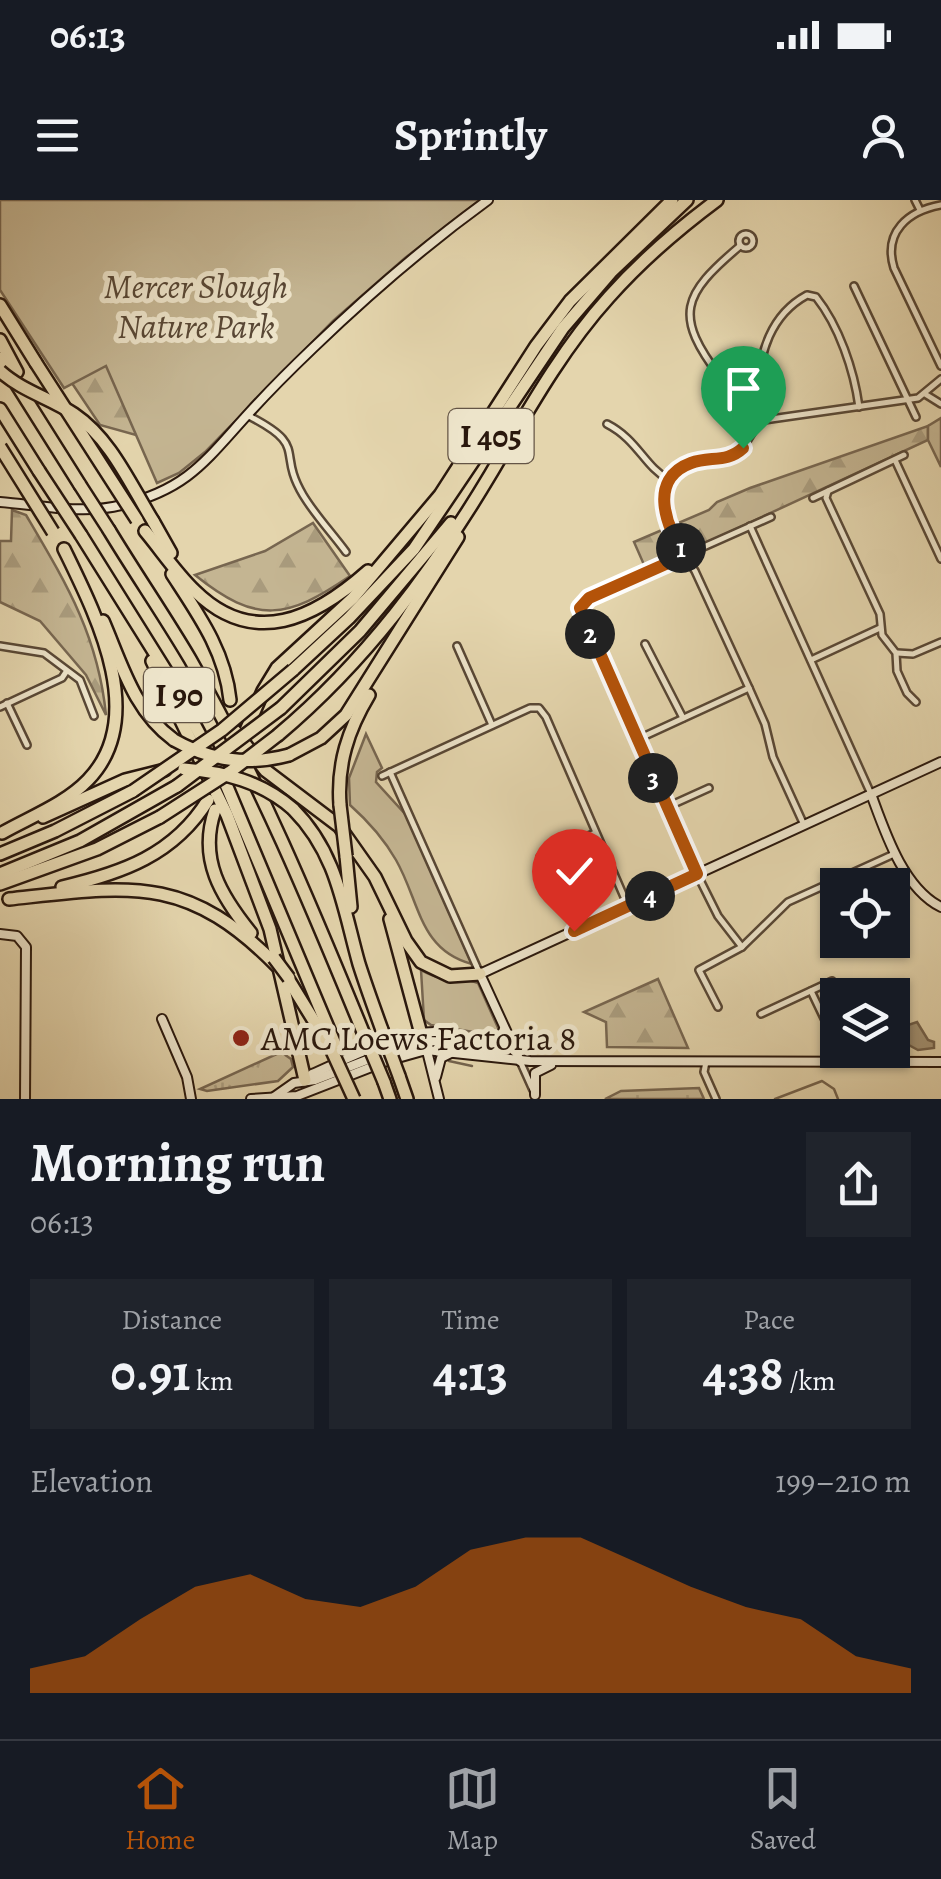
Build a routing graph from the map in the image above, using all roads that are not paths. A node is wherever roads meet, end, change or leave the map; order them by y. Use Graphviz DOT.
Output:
graph roads {
  1 [pos="488,200"];
  2 [pos="672,200"];
  3 [pos="687,200"];
  4 [pos="717,200"];
  5 [pos="915,200"];
  6 [pos="941,205"];
  7 [pos="920,210"];
  8 [pos="740,246"];
  9 [pos="854,286"];
  10 [pos="0,305"];
  11 [pos="0,320"];
  12 [pos="0,340"];
  13 [pos="0,358"];
  14 [pos="36,363"];
  15 [pos="941,366"];
  16 [pos="0,371"];
  17 [pos="941,380"];
  18 [pos="924,394"];
  19 [pos="908,400"];
  20 [pos="941,404"];
  21 [pos="859,406"];
  22 [pos="756,408"];
  23 [pos="0,413"];
  24 [pos="247,415"];
  25 [pos="38,416"];
  26 [pos="916,417"];
  27 [pos="760,422"];
  28 [pos="608,424"];
  29 [pos="0,447"];
  30 [pos="504,450"];
  31 [pos="904,455"];
  32 [pos="894,460"];
  33 [pos="488,478"];
  34 [pos="669,480"];
  35 [pos="828,490"];
  36 [pos="812,498"];
  37 [pos="0,502"];
  38 [pos="771,517"];
  39 [pos="145,524"];
  40 [pos="750,526"];
  41 [pos="404,539"];
  42 [pos="64,549"];
  43 [pos="346,552"];
  44 [pos="686,555"];
  45 [pos="941,559"];
  46 [pos="100,565"];
  47 [pos="434,578"];
  48 [pos="880,628"];
  49 [pos="941,642"];
  50 [pos="645,644"];
  51 [pos="0,646"];
  52 [pos="457,646"];
  53 [pos="896,653"];
  54 [pos="810,660"];
  55 [pos="66,672"];
  56 [pos="749,688"];
  57 [pos="206,689"];
  58 [pos="230,700"];
  59 [pos="916,702"];
  60 [pos="4,705"];
  61 [pos="94,716"];
  62 [pos="683,718"];
  63 [pos="492,725"];
  64 [pos="246,732"];
  65 [pos="636,740"];
  66 [pos="26,745"];
  67 [pos="940,764"];
  68 [pos="390,772"];
  69 [pos="382,776"];
  70 [pos="709,788"];
  71 [pos="871,794"];
  72 [pos="666,807"];
  73 [pos="804,825"];
  74 [pos="1,833"];
  75 [pos="595,833"];
  76 [pos="897,853"];
  77 [pos="0,854"];
  78 [pos="540,856"];
  79 [pos="0,874"];
  80 [pos="697,874"];
  81 [pos="375,877"];
  82 [pos="0,884"];
  83 [pos="5,900"];
  84 [pos="628,906"];
  85 [pos="941,907"];
  86 [pos="0,934"];
  87 [pos="742,948"];
  88 [pos="272,959"];
  89 [pos="480,974"];
  90 [pos="820,987"];
  91 [pos="368,990"];
  92 [pos="811,991"];
  93 [pos="718,1007"];
  94 [pos="820,1010"];
  95 [pos="762,1014"];
  96 [pos="162,1018"];
  97 [pos="504,1028"];
  98 [pos="424,1041"];
  99 [pos="334,1050"];
  100 [pos="488,1051"];
  101 [pos="459,1052"];
  102 [pos="509,1060"];
  103 [pos="520,1061"];
  104 [pos="820,1061"];
  105 [pos="570,1062"];
  106 [pos="706,1062"];
  107 [pos="910,1062"];
  108 [pos="941,1062"];
  109 [pos="436,1086"];
  110 [pos="308,1090"];
  111 [pos="535,1095"];
  112 [pos="25,1099"];
  113 [pos="191,1099"];
  114 [pos="251,1099"];
  115 [pos="354,1099"];
  116 [pos="390,1099"];
  117 [pos="406,1099"];
  118 [pos="439,1099"];
  119 [pos="716,1099"];
  1 -- 24 [label="street"];
  2 -- 41 [label="highway"];
  3 -- 77 [label="highway, I 405, bridge"];
  4 -- 30 [label="highway, I 405"];
  5 -- 7 [label="street"];
  6 -- 7 [label="street"];
  7 -- 15 [label="street"];
  8 -- 22 [label="street"];
  9 -- 19 [label="street"];
  10 -- 14 [label="highway"];
  11 -- 14 [label="highway"];
  12 -- 25 [label="highway, bridge"];
  13 -- 25 [label="highway, I 90, bridge"];
  14 -- 39 [label="highway, bridge"];
  16 -- 39 [label="highway, bridge"];
  17 -- 18 [label="street"];
  18 -- 19 [label="street"];
  18 -- 20 [label="street"];
  19 -- 21 [label="street"];
  19 -- 26 [label="street"];
  21 -- 22 [label="street"];
  21 -- 27 [label="street"];
  22 -- 27 [label="street"];
  23 -- 46 [label="highway, I 90, bridge"];
  24 -- 37 [label="street"];
  24 -- 43 [label="street"];
  25 -- 57 [label="highway, I 90, bridge"];
  27 -- 34 [label="street"];
  28 -- 34 [label="street"];
  29 -- 42 [label="highway, bridge"];
  30 -- 33 [label="highway, I 405"];
  30 -- 47 [label="highway"];
  31 -- 32 [label="street"];
  32 -- 35 [label="street"];
  32 -- 45 [label="street"];
  33 -- 79 [label="highway, bridge"];
  33 -- 82 [label="highway, I 405, bridge"];
  34 -- 44 [label="street"];
  35 -- 36 [label="street"];
  35 -- 48 [label="street"];
  38 -- 40 [label="street"];
  39 -- 41 [label="highway"];
  39 -- 58 [label="highway"];
  40 -- 44 [label="street"];
  40 -- 54 [label="street"];
  41 -- 64 [label="highway"];
  42 -- 47 [label="highway, bridge"];
  42 -- 74 [label="highway"];
  44 -- 56 [label="street"];
  44 -- 65 [label="street"];
  46 -- 99 [label="highway, I 90"];
  46 -- 110 [label="highway"];
  47 -- 91 [label="highway, bridge"];
  48 -- 53 [label="street"];
  48 -- 54 [label="street"];
  49 -- 53 [label="street"];
  50 -- 62 [label="street"];
  51 -- 55 [label="street"];
  52 -- 63 [label="street"];
  53 -- 59 [label="street"];
  54 -- 71 [label="street"];
  55 -- 60 [label="street"];
  55 -- 61 [label="street"];
  56 -- 62 [label="street"];
  56 -- 73 [label="street"];
  57 -- 81 [label="highway"];
  57 -- 116 [label="highway, I 90, bridge"];
  60 -- 66 [label="street"];
  62 -- 65 [label="street"];
  63 -- 68 [label="street"];
  63 -- 75 [label="street"];
  65 -- 72 [label="street"];
  67 -- 71 [label="street"];
  68 -- 69 [label="street"];
  68 -- 89 [label="street"];
  70 -- 72 [label="street"];
  71 -- 73 [label="street"];
  71 -- 76 [label="street"];
  72 -- 80 [label="street"];
  73 -- 80 [label="street"];
  74 -- 91 [label="highway, bridge"];
  75 -- 78 [label="street"];
  75 -- 84 [label="street"];
  76 -- 85 [label="street"];
  76 -- 87 [label="street"];
  80 -- 84 [label="street"];
  80 -- 87 [label="street"];
  81 -- 89 [label="highway"];
  81 -- 98 [label="highway"];
  83 -- 88 [label="highway"];
  83 -- 88 [label="highway"];
  84 -- 89 [label="street"];
  86 -- 112 [label="street"];
  87 -- 93 [label="street"];
  88 -- 99 [label="highway, bridge"];
  89 -- 97 [label="street"];
  90 -- 92 [label="street"];
  91 -- 117 [label="highway, bridge"];
  92 -- 94 [label="street"];
  92 -- 95 [label="street"];
  96 -- 113 [label="street"];
  97 -- 100 [label="street"];
  97 -- 103 [label="street"];
  98 -- 100 [label="street"];
  98 -- 101 [label="street"];
  98 -- 109 [label="street"];
  98 -- 110 [label="street"];
  98 -- 110 [label="street"];
  99 -- 115 [label="highway, bridge"];
  100 -- 102 [label="street"];
  101 -- 102 [label="street"];
  101 -- 109 [label="street"];
  102 -- 103 [label="street"];
  103 -- 105 [label="street"];
  103 -- 111 [label="street"];
  104 -- 106 [label="street"];
  105 -- 106 [label="street"];
  105 -- 111 [label="street"];
  106 -- 119 [label="street"];
  107 -- 108 [label="street"];
  109 -- 118 [label="street"];
  110 -- 114 [label="street"];
}
